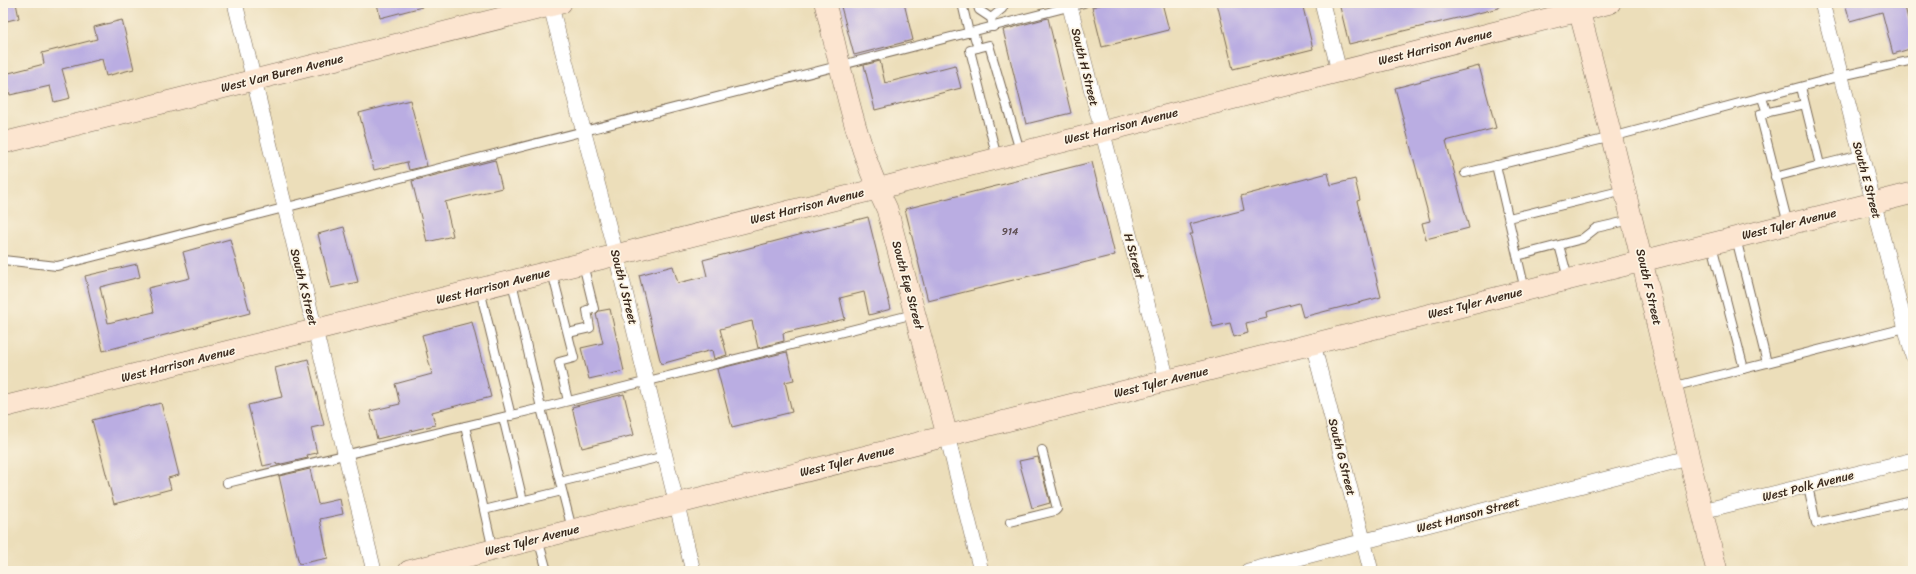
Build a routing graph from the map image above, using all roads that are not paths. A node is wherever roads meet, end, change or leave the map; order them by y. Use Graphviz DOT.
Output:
graph roads {
  1 [pos="235,3"];
  2 [pos="825,3"];
  3 [pos="962,3"];
  4 [pos="977,3"];
  5 [pos="1005,3"];
  6 [pos="1322,3"];
  7 [pos="1610,3"];
  8 [pos="1822,3"];
  9 [pos="554,4"];
  10 [pos="1075,4"];
  11 [pos="1578,7"];
  12 [pos="992,22"];
  13 [pos="971,32"];
  14 [pos="978,48"];
  15 [pos="1913,60"];
  16 [pos="841,66"];
  17 [pos="1339,71"];
  18 [pos="1841,76"];
  19 [pos="254,80"];
  20 [pos="1801,87"];
  21 [pos="1762,98"];
  22 [pos="1805,104"];
  23 [pos="1767,113"];
  24 [pos="584,131"];
  25 [pos="1101,132"];
  26 [pos="1612,137"];
  27 [pos="3,143"];
  28 [pos="1020,152"];
  29 [pos="1861,155"];
  30 [pos="998,158"];
  31 [pos="1820,165"];
  32 [pos="1496,166"];
  33 [pos="1465,173"];
  34 [pos="1775,176"];
  35 [pos="877,188"];
  36 [pos="1625,189"];
  37 [pos="1913,193"];
  38 [pos="1873,203"];
  39 [pos="285,209"];
  40 [pos="1508,218"];
  41 [pos="1632,219"];
  42 [pos="1788,224"];
  43 [pos="1736,238"];
  44 [pos="1712,244"];
  45 [pos="1559,245"];
  46 [pos="616,255"];
  47 [pos="1517,256"];
  48 [pos="3,260"];
  49 [pos="1643,261"];
  50 [pos="583,263"];
  51 [pos="552,271"];
  52 [pos="1568,279"];
  53 [pos="512,281"];
  54 [pos="480,289"];
  55 [pos="1525,290"];
  56 [pos="915,314"];
  57 [pos="1909,327"];
  58 [pos="314,330"];
  59 [pos="568,333"];
  60 [pos="1313,344"];
  61 [pos="1913,356"];
  62 [pos="1767,363"];
  63 [pos="1744,369"];
  64 [pos="1167,380"];
  65 [pos="647,381"];
  66 [pos="1672,387"];
  67 [pos="568,401"];
  68 [pos="3,407"];
  69 [pos="541,408"];
  70 [pos="507,416"];
  71 [pos="465,426"];
  72 [pos="947,436"];
  73 [pos="1042,450"];
  74 [pos="345,454"];
  75 [pos="665,456"];
  76 [pos="1688,458"];
  77 [pos="1913,460"];
  78 [pos="560,482"];
  79 [pos="227,483"];
  80 [pos="1808,486"];
  81 [pos="562,492"];
  82 [pos="523,501"];
  83 [pos="1913,503"];
  84 [pos="677,504"];
  85 [pos="484,510"];
  86 [pos="1702,511"];
  87 [pos="1010,522"];
  88 [pos="572,530"];
  89 [pos="538,538"];
  90 [pos="1364,542"];
  91 [pos="493,550"];
  92 [pos="374,571"];
  93 [pos="409,571"];
  94 [pos="546,571"];
  95 [pos="693,571"];
  96 [pos="981,571"];
  97 [pos="1248,571"];
  98 [pos="1371,571"];
  99 [pos="1717,571"];
  1 -- 19 [label="street, South K Street"];
  2 -- 16 [label="main road, South Eye Street"];
  3 -- 13 [label="lane"];
  4 -- 12 [label="lane"];
  5 -- 12 [label="lane"];
  6 -- 17 [label="street"];
  7 -- 11 [label="main road, West Harrison Avenue"];
  8 -- 18 [label="street, South E Street"];
  9 -- 19 [label="main road, West Van Buren Avenue"];
  9 -- 24 [label="street, South J Street"];
  10 -- 12 [label="lane"];
  10 -- 25 [label="street, South H Street"];
  11 -- 17 [label="main road, West Harrison Avenue"];
  11 -- 26 [label="main road, South F Street"];
  12 -- 13 [label="lane"];
  13 -- 14 [label="lane"];
  13 -- 16 [label="lane"];
  14 -- 28 [label="lane"];
  14 -- 30 [label="lane"];
  15 -- 18 [label="lane"];
  16 -- 24 [label="lane"];
  16 -- 35 [label="main road, South Eye Street"];
  17 -- 25 [label="main road, West Harrison Avenue"];
  18 -- 20 [label="lane"];
  18 -- 29 [label="street, South E Street"];
  19 -- 27 [label="main road, West Van Buren Avenue"];
  19 -- 39 [label="street, South K Street"];
  20 -- 21 [label="lane"];
  20 -- 22 [label="lane"];
  21 -- 23 [label="lane"];
  21 -- 26 [label="lane"];
  22 -- 23 [label="lane"];
  22 -- 31 [label="lane"];
  23 -- 34 [label="lane"];
  24 -- 39 [label="lane"];
  24 -- 46 [label="street, South J Street"];
  25 -- 28 [label="main road, West Harrison Avenue"];
  25 -- 64 [label="street, H Street"];
  26 -- 32 [label="lane"];
  26 -- 36 [label="main road, South F Street"];
  28 -- 30 [label="main road, West Harrison Avenue"];
  29 -- 31 [label="lane"];
  29 -- 38 [label="street, South E Street"];
  30 -- 35 [label="main road, West Harrison Avenue"];
  31 -- 34 [label="lane"];
  32 -- 33 [label="lane"];
  32 -- 40 [label="lane"];
  34 -- 42 [label="lane"];
  35 -- 46 [label="main road, West Harrison Avenue"];
  35 -- 56 [label="main road, South Eye Street"];
  36 -- 40 [label="lane"];
  36 -- 41 [label="main road, South F Street"];
  37 -- 38 [label="main road, West Tyler Avenue"];
  38 -- 42 [label="main road, West Tyler Avenue"];
  38 -- 57 [label="street, South E Street"];
  39 -- 48 [label="lane"];
  39 -- 58 [label="street, South K Street"];
  40 -- 47 [label="lane"];
  41 -- 45 [label="lane"];
  41 -- 49 [label="main road, South F Street"];
  42 -- 43 [label="main road, West Tyler Avenue"];
  43 -- 44 [label="main road, West Tyler Avenue"];
  43 -- 62 [label="lane"];
  44 -- 49 [label="main road, West Tyler Avenue"];
  44 -- 63 [label="lane"];
  45 -- 47 [label="lane"];
  45 -- 52 [label="lane"];
  46 -- 50 [label="main road, West Harrison Avenue"];
  46 -- 65 [label="street, South J Street"];
  47 -- 55 [label="lane"];
  49 -- 52 [label="main road, West Tyler Avenue"];
  49 -- 66 [label="main road, South F Street"];
  50 -- 51 [label="main road, West Harrison Avenue"];
  50 -- 59 [label="lane"];
  51 -- 53 [label="main road, West Harrison Avenue"];
  51 -- 59 [label="lane"];
  52 -- 55 [label="main road, West Tyler Avenue"];
  53 -- 54 [label="main road, West Harrison Avenue"];
  53 -- 69 [label="lane"];
  54 -- 58 [label="main road, West Harrison Avenue"];
  54 -- 70 [label="lane"];
  55 -- 60 [label="main road, West Tyler Avenue"];
  56 -- 65 [label="lane"];
  56 -- 72 [label="main road, South Eye Street"];
  57 -- 61 [label="street, South E Street"];
  57 -- 62 [label="lane"];
  58 -- 68 [label="main road, West Harrison Avenue"];
  58 -- 74 [label="street, South K Street"];
  59 -- 67 [label="lane"];
  60 -- 64 [label="main road, West Tyler Avenue"];
  60 -- 90 [label="street, South G Street"];
  62 -- 63 [label="lane"];
  63 -- 66 [label="lane"];
  64 -- 72 [label="main road, West Tyler Avenue"];
  65 -- 67 [label="lane"];
  65 -- 75 [label="street, South J Street"];
  66 -- 76 [label="main road, South F Street"];
  67 -- 69 [label="lane"];
  69 -- 70 [label="lane"];
  69 -- 78 [label="lane"];
  70 -- 71 [label="lane"];
  70 -- 82 [label="lane"];
  71 -- 74 [label="lane"];
  71 -- 85 [label="lane"];
  72 -- 84 [label="main road, West Tyler Avenue"];
  72 -- 96 [label="street, South Eye Street"];
  73 -- 87 [label="lane"];
  74 -- 79 [label="lane"];
  74 -- 92 [label="street, South K Street"];
  75 -- 78 [label="lane"];
  75 -- 84 [label="street, South J Street"];
  76 -- 86 [label="main road, South F Street"];
  76 -- 90 [label="street, West Hanson Street"];
  77 -- 80 [label="street, West Polk Avenue"];
  78 -- 81 [label="lane"];
  80 -- 83 [label="lane"];
  80 -- 86 [label="street, West Polk Avenue"];
  81 -- 82 [label="lane"];
  81 -- 88 [label="lane"];
  82 -- 85 [label="lane"];
  84 -- 88 [label="main road, West Tyler Avenue"];
  84 -- 95 [label="street, South J Street"];
  85 -- 91 [label="lane"];
  86 -- 99 [label="main road, South F Street"];
  88 -- 89 [label="main road, West Tyler Avenue"];
  89 -- 91 [label="main road, West Tyler Avenue"];
  89 -- 94 [label="lane"];
  90 -- 97 [label="street, West Hanson Street"];
  90 -- 98 [label="street, South G Street"];
  91 -- 93 [label="main road, West Tyler Avenue"];
}
